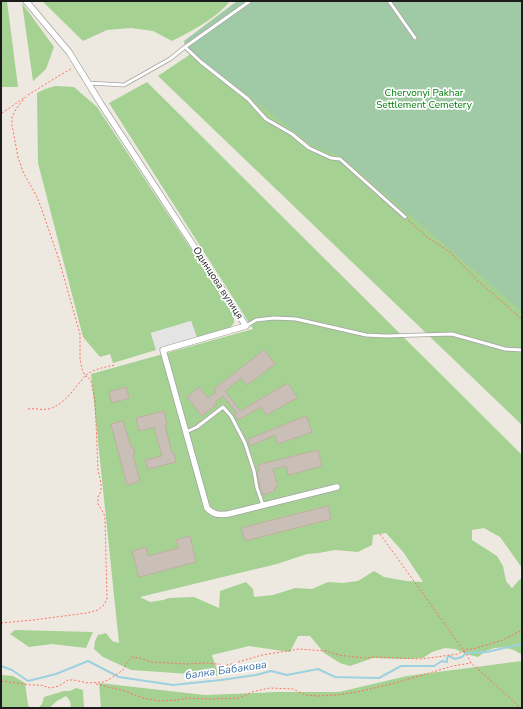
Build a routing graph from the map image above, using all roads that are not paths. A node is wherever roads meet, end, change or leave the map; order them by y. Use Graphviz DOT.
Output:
graph roads {
  1 [pos="26,1"];
  2 [pos="250,1"];
  3 [pos="389,1"];
  4 [pos="415,38"];
  5 [pos="184,47"];
  6 [pos="88,83"];
  7 [pos="405,216"];
  8 [pos="246,326"];
  9 [pos="522,350"];
  10 [pos="186,432"];
  11 [pos="337,487"];
  12 [pos="263,505"];
  1 -- 6 [label="street, Одинцова вулиця"];
  2 -- 5 [label="lane"];
  3 -- 4 [label="lane"];
  5 -- 6 [label="lane"];
  5 -- 7 [label="lane"];
  6 -- 8 [label="street, Одинцова вулиця"];
  8 -- 9 [label="lane"];
  8 -- 10 [label="street, Одинцова вулиця"];
  10 -- 12 [label="street, Одинцова вулиця"];
  10 -- 12 [label="lane"];
  11 -- 12 [label="street, Одинцова вулиця"];
}
